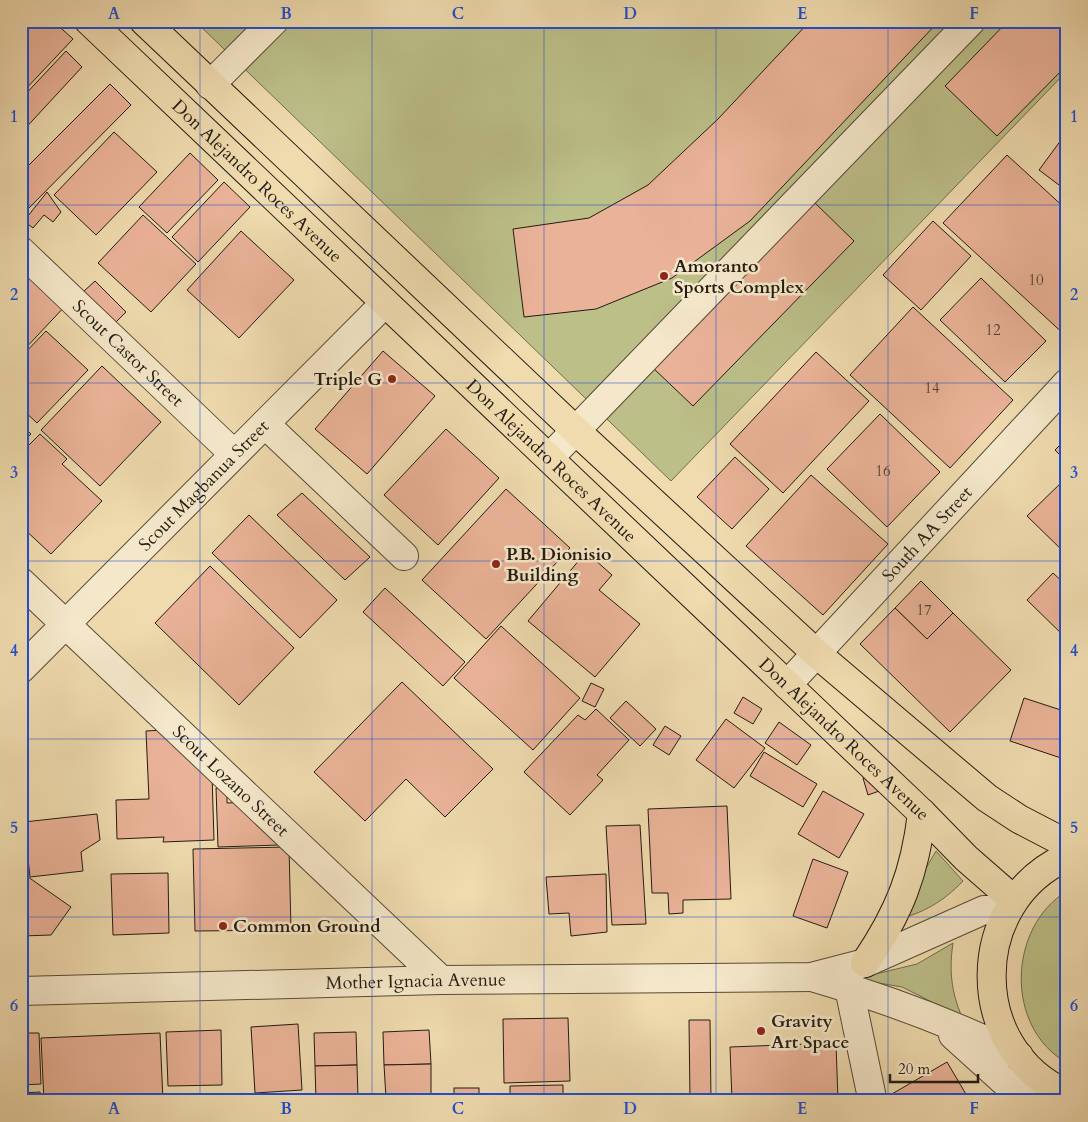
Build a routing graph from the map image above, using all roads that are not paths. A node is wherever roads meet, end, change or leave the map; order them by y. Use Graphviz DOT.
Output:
graph roads {
  1 [pos="89,21"];
  2 [pos="144,21"];
  3 [pos="274,21"];
  4 [pos="971,21"];
  5 [pos="210,85"];
  6 [pos="21,251"];
  7 [pos="385,303"];
  8 [pos="1064,391"];
  9 [pos="265,424"];
  10 [pos="575,430"];
  11 [pos="234,454"];
  12 [pos="549,458"];
  13 [pos="404,556"];
  14 [pos="21,582"];
  15 [pos="66,624"];
  16 [pos="817,654"];
  17 [pos="21,668"];
  18 [pos="787,685"];
  19 [pos="922,813"];
  20 [pos="1067,844"];
  21 [pos="1067,857"];
  22 [pos="1011,905"];
  23 [pos="864,963"];
  24 [pos="811,977"];
  25 [pos="441,980"];
  26 [pos="848,988"];
  27 [pos="21,991"];
  28 [pos="935,1019"];
  29 [pos="1018,1056"];
  30 [pos="871,1094"];
  31 [pos="1067,1094"];
  32 [pos="1026,1101"];
  1 -- 7 [label="main road, Don Alejandro Roces Avenue"];
  2 -- 5 [label="main road, Don Alejandro Roces Avenue"];
  3 -- 5 [label="street"];
  4 -- 10 [label="street"];
  5 -- 10 [label="main road, Don Alejandro Roces Avenue"];
  6 -- 11 [label="street, Scout Castor Street"];
  7 -- 9 [label="street, Scout Magbanua Street"];
  7 -- 12 [label="main road, Don Alejandro Roces Avenue"];
  8 -- 16 [label="street, South AA Street"];
  9 -- 11 [label="street, Scout Magbanua Street"];
  9 -- 13 [label="street"];
  10 -- 12 [label="street"];
  10 -- 16 [label="main road, Don Alejandro Roces Avenue"];
  11 -- 15 [label="street, Scout Magbanua Street"];
  12 -- 18 [label="main road, Don Alejandro Roces Avenue"];
  14 -- 15 [label="street, Scout Lozano Street"];
  15 -- 17 [label="street, Scout Magbanua Street"];
  15 -- 25 [label="street, Scout Lozano Street"];
  16 -- 18 [label="street, South AA Street"];
  16 -- 20 [label="main road, Don Alejandro Roces Avenue"];
  18 -- 19 [label="main road, Don Alejandro Roces Avenue"];
  19 -- 22 [label="main road, Don Alejandro Roces Avenue"];
  19 -- 23 [label="main road"];
  21 -- 22 [label="main road"];
  22 -- 23 [label="street, Mother Ignacia Avenue"];
  22 -- 29 [label="main road"];
  23 -- 24 [label="street, Mother Ignacia Avenue"];
  24 -- 25 [label="street, Mother Ignacia Avenue"];
  24 -- 26 [label="street, Mother Ignacia Avenue"];
  25 -- 27 [label="street, Mother Ignacia Avenue"];
  26 -- 28 [label="street, Mother Ignacia Avenue"];
  26 -- 30 [label="street"];
  28 -- 29 [label="street, Mother Ignacia Avenue"];
  28 -- 32 [label="street"];
  29 -- 31 [label="main road"];
}
